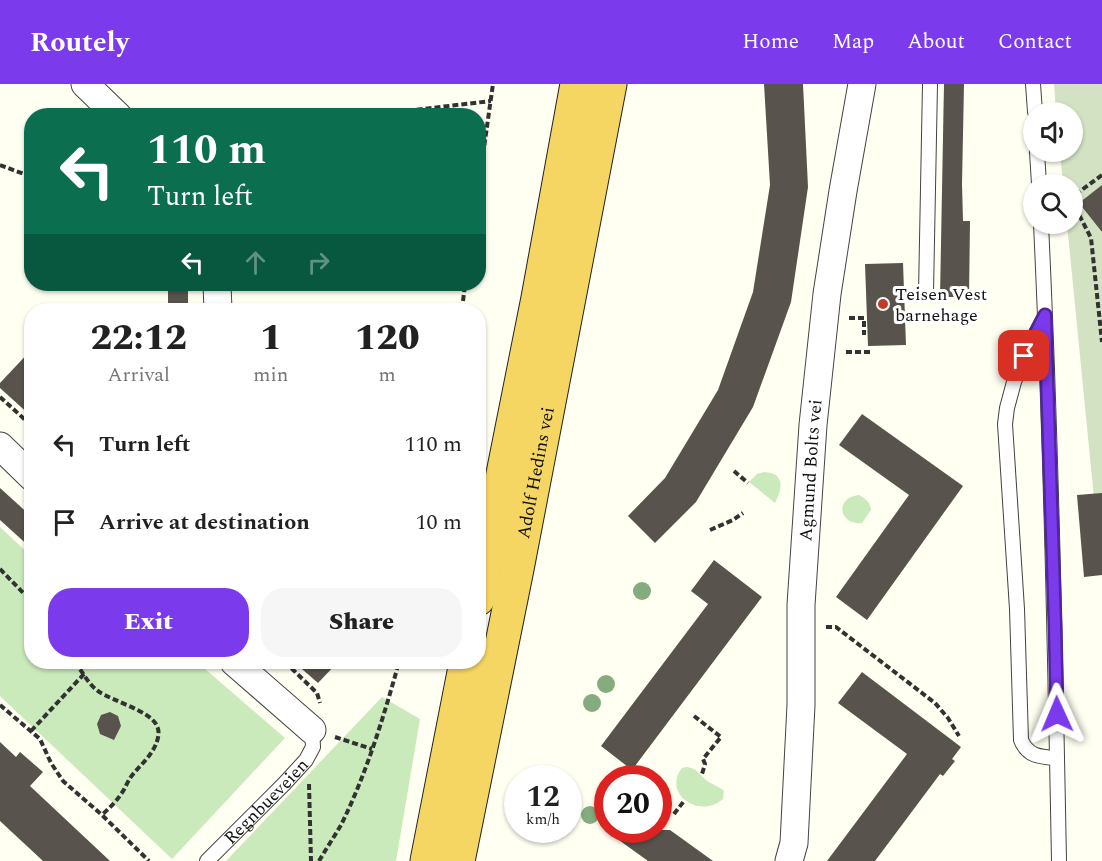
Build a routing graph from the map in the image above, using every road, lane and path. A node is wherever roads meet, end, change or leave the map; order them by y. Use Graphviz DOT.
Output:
graph roads {
  1 [pos="86,84"];
  2 [pos="493,84"];
  3 [pos="577,84"];
  4 [pos="610,84"];
  5 [pos="862,84"];
  6 [pos="930,84"];
  7 [pos="1033,84"];
  8 [pos="491,101"];
  9 [pos="1034,102"];
  10 [pos="110,108"];
  11 [pos="431,108"];
  12 [pos="486,135"];
  13 [pos="0,165"];
  14 [pos="24,174"];
  15 [pos="1102,175"];
  16 [pos="1041,234"];
  17 [pos="926,293"];
  18 [pos="1045,315"];
  19 [pos="1102,342"];
  20 [pos="0,397"];
  21 [pos="24,419"];
  22 [pos="0,446"];
  23 [pos="24,469"];
  24 [pos="734,471"];
  25 [pos="748,483"];
  26 [pos="743,513"];
  27 [pos="710,530"];
  28 [pos="486,559"];
  29 [pos="0,569"];
  30 [pos="24,594"];
  31 [pos="801,627"];
  32 [pos="80,669"];
  33 [pos="242,669"];
  34 [pos="397,669"];
  35 [pos="465,669"];
  36 [pos="84,674"];
  37 [pos="0,705"];
  38 [pos="694,716"];
  39 [pos="312,730"];
  40 [pos="31,731"];
  41 [pos="959,736"];
  42 [pos="372,748"];
  43 [pos="1058,759"];
  44 [pos="306,760"];
  45 [pos="702,774"];
  46 [pos="684,801"];
  47 [pos="674,814"];
  48 [pos="102,815"];
  49 [pos="149,861"];
  50 [pos="207,861"];
  51 [pos="311,861"];
  52 [pos="319,861"];
  53 [pos="427,861"];
  54 [pos="458,861"];
  55 [pos="789,861"];
  56 [pos="1059,861"];
  1 -- 10 [label="street"];
  2 -- 8 [label="path"];
  3 -- 28 [label="highway, Adolf Hedins vei"];
  4 -- 54 [label="highway, Adolf Hedins vei"];
  5 -- 31 [label="street, Agmund Bolts vei"];
  6 -- 17 [label="lane"];
  7 -- 9 [label="lane"];
  8 -- 11 [label="path"];
  8 -- 12 [label="path"];
  13 -- 14 [label="path"];
  15 -- 19 [label="path"];
  16 -- 18 [label="lane"];
  18 -- 43 [label="lane"];
  18 -- 43 [label="lane"];
  20 -- 21 [label="path"];
  22 -- 23 [label="street"];
  24 -- 25 [label="path"];
  26 -- 27 [label="path"];
  29 -- 30 [label="path"];
  31 -- 41 [label="path"];
  31 -- 55 [label="street, Agmund Bolts vei"];
  32 -- 36 [label="path"];
  33 -- 39 [label="street"];
  34 -- 42 [label="path"];
  35 -- 53 [label="highway"];
  36 -- 40 [label="path"];
  36 -- 48 [label="path"];
  37 -- 40 [label="path"];
  38 -- 45 [label="path"];
  39 -- 42 [label="path"];
  39 -- 44 [label="lane, Regnbueveien"];
  40 -- 48 [label="path"];
  42 -- 52 [label="path"];
  43 -- 56 [label="lane"];
  44 -- 50 [label="lane, Regnbueveien"];
  44 -- 51 [label="path"];
  46 -- 47 [label="path"];
  48 -- 49 [label="path"];
}
